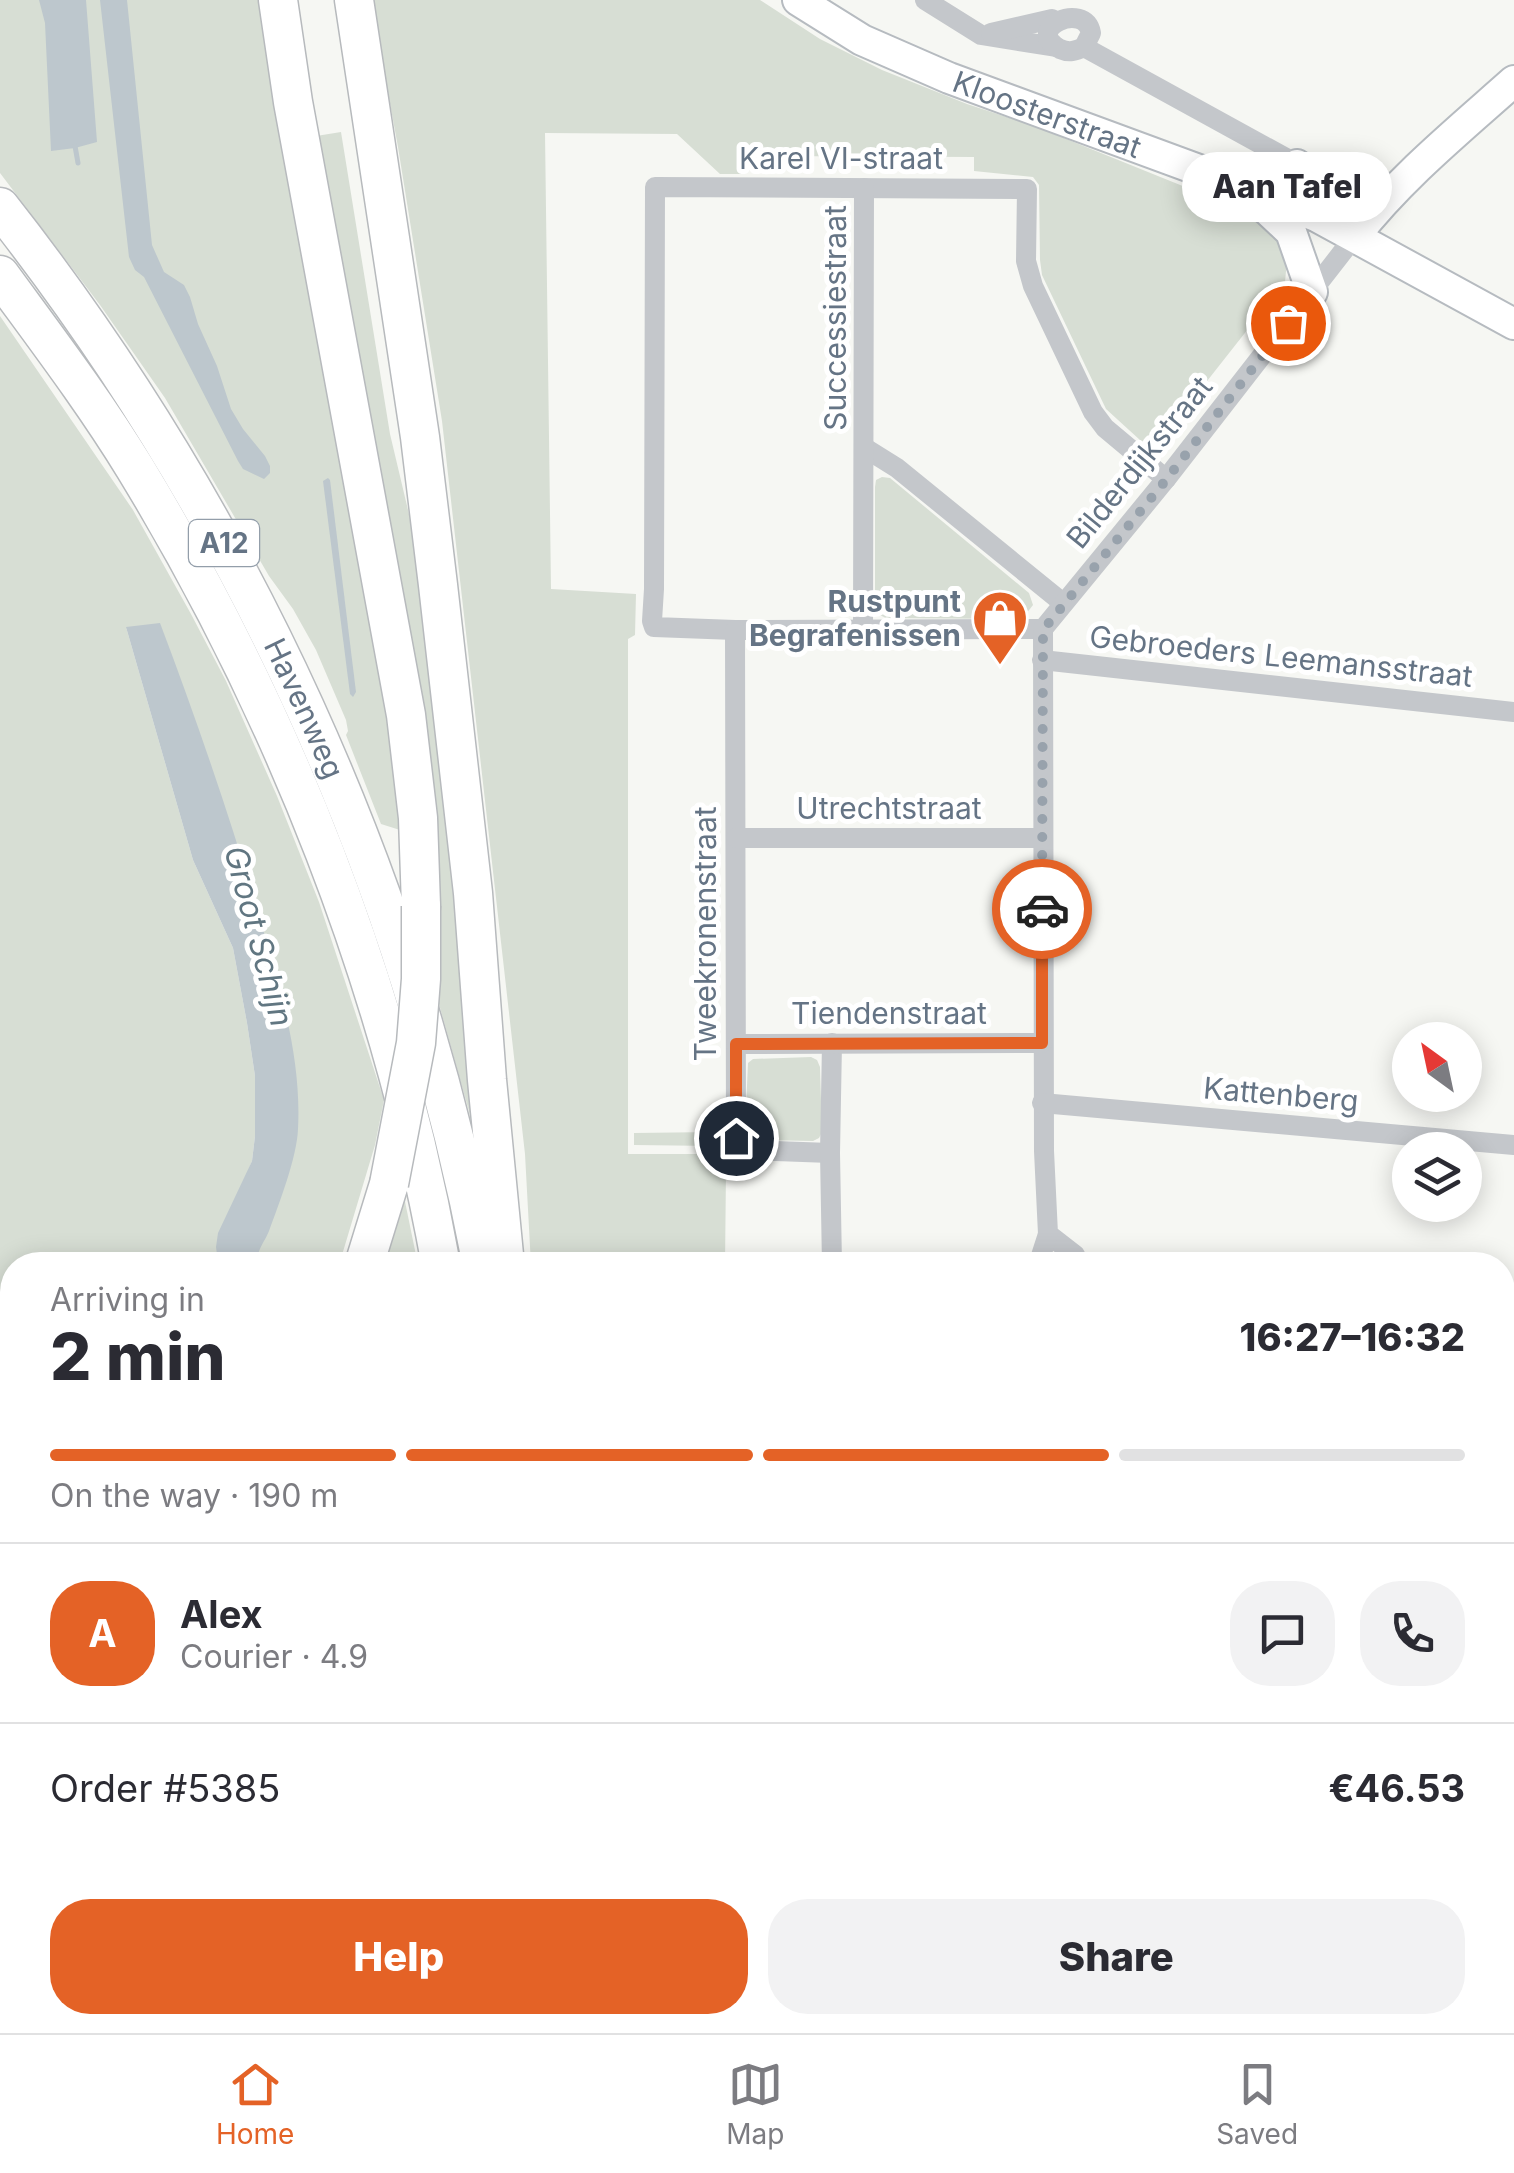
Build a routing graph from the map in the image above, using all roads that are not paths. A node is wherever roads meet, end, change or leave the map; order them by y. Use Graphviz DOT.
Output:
graph roads {
  1 [pos="278,0"];
  2 [pos="354,0"];
  3 [pos="798,0"];
  4 [pos="926,0"];
  5 [pos="1081,5"];
  6 [pos="1052,18"];
  7 [pos="981,35"];
  8 [pos="1084,46"];
  9 [pos="1056,47"];
  10 [pos="1514,80"];
  11 [pos="1297,164"];
  12 [pos="1244,187"];
  13 [pos="864,188"];
  14 [pos="1280,202"];
  15 [pos="0,207"];
  16 [pos="1377,208"];
  17 [pos="1355,236"];
  18 [pos="0,275"];
  19 [pos="1312,292"];
  20 [pos="1514,324"];
  21 [pos="865,448"];
  22 [pos="1166,480"];
  23 [pos="1063,603"];
  24 [pos="734,630"];
  25 [pos="863,630"];
  26 [pos="1043,630"];
  27 [pos="1042,660"];
  28 [pos="1514,712"];
  29 [pos="736,838"];
  30 [pos="1042,838"];
  31 [pos="1042,1043"];
  32 [pos="736,1044"];
  33 [pos="832,1044"];
  34 [pos="1042,1103"];
  35 [pos="1514,1145"];
  36 [pos="830,1152"];
  37 [pos="1048,1234"];
  38 [pos="368,1252"];
  39 [pos="439,1252"];
  40 [pos="479,1252"];
  41 [pos="504,1252"];
  42 [pos="832,1252"];
  43 [pos="1042,1252"];
  44 [pos="1072,1252"];
  1 -- 38 [label="highway, bridge"];
  2 -- 41 [label="highway"];
  3 -- 12 [label="main road, Kloosterstraat"];
  4 -- 7 [label="street"];
  5 -- 6 [label="street"];
  5 -- 8 [label="street"];
  6 -- 7 [label="street"];
  6 -- 9 [label="street"];
  7 -- 9 [label="street"];
  8 -- 9 [label="street"];
  8 -- 11 [label="street"];
  10 -- 16 [label="main road"];
  11 -- 14 [label="main road"];
  11 -- 16 [label="street"];
  12 -- 14 [label="main road, Kloosterstraat"];
  12 -- 19 [label="main road"];
  13 -- 21 [label="street, Successiestraat"];
  13 -- 22 [label="street, Karel VI-straat"];
  13 -- 24 [label="street, Karel VI-straat"];
  14 -- 17 [label="main road, Kloosterstraat"];
  15 -- 40 [label="highway, Havenweg / A12"];
  16 -- 17 [label="main road"];
  17 -- 19 [label="street, Bilderdijkstraat"];
  17 -- 20 [label="main road, Kloosterstraat"];
  18 -- 39 [label="highway, Havenweg / A12"];
  19 -- 22 [label="street, Bilderdijkstraat"];
  21 -- 23 [label="street, Successiestraat"];
  21 -- 25 [label="street, Successiestraat"];
  22 -- 23 [label="street, Bilderdijkstraat"];
  23 -- 26 [label="street, Bilderdijkstraat"];
  24 -- 25 [label="street"];
  24 -- 29 [label="street, Tweekronenstraat"];
  25 -- 26 [label="street"];
  26 -- 27 [label="street"];
  27 -- 28 [label="street, Gebroeders Leemansstraat"];
  27 -- 30 [label="street"];
  29 -- 30 [label="street, Utrechtstraat"];
  29 -- 32 [label="street, Tweekronenstraat"];
  30 -- 31 [label="street"];
  31 -- 33 [label="street, Tiendenstraat"];
  31 -- 34 [label="street"];
  32 -- 33 [label="street, Tiendenstraat"];
  32 -- 36 [label="street, Tweekronenstraat"];
  33 -- 36 [label="street"];
  34 -- 35 [label="street, Kattenberg"];
  34 -- 37 [label="street"];
  36 -- 42 [label="street"];
  37 -- 43 [label="street"];
  37 -- 44 [label="street"];
}
